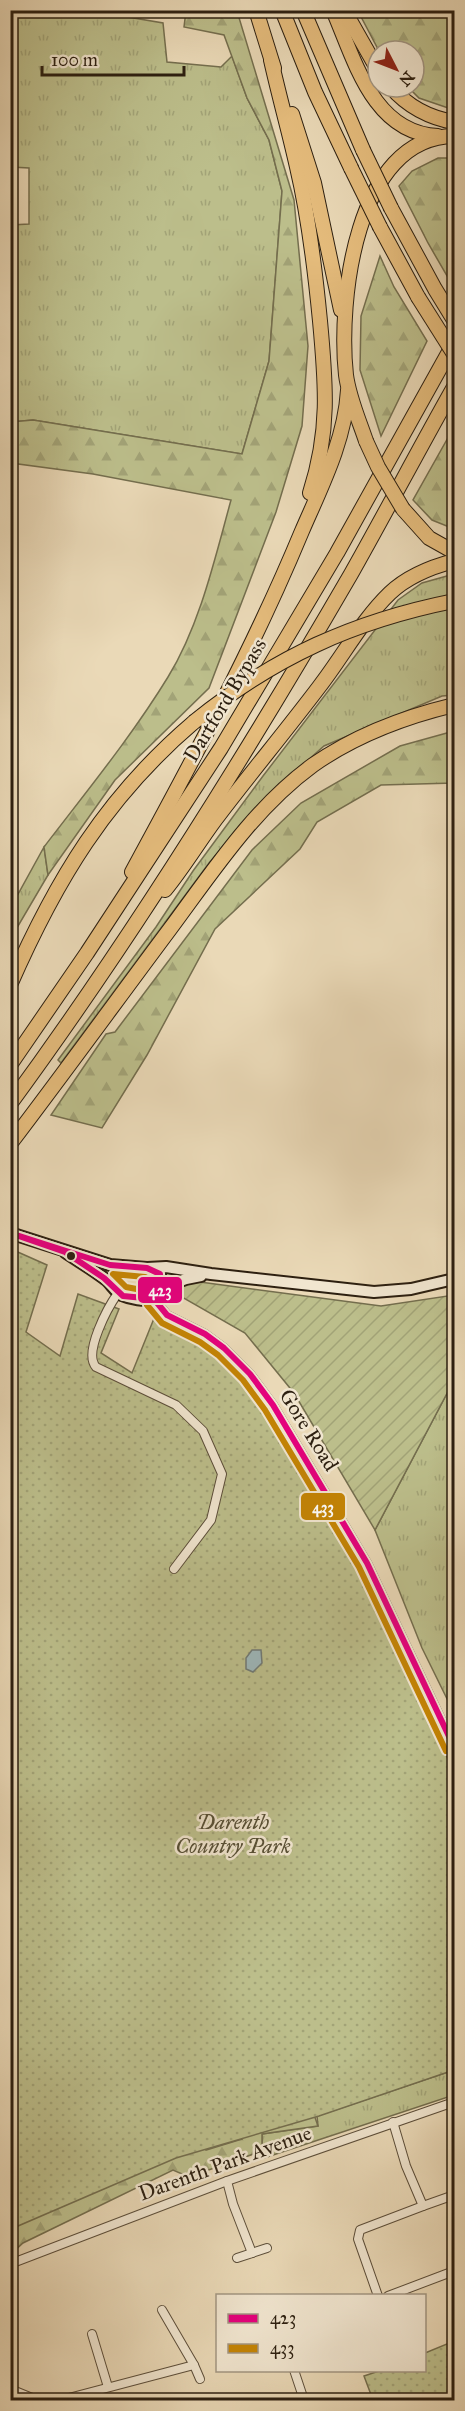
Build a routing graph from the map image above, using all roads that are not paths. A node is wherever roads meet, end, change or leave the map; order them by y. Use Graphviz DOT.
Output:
graph roads {
  1 [pos="256,10"];
  2 [pos="282,10"];
  3 [pos="303,10"];
  4 [pos="333,10"];
  5 [pos="344,10"];
  6 [pos="366,49"];
  7 [pos="272,60"];
  8 [pos="403,99"];
  9 [pos="454,122"];
  10 [pos="449,136"];
  11 [pos="454,320"];
  12 [pos="344,327"];
  13 [pos="454,343"];
  14 [pos="454,354"];
  15 [pos="454,387"];
  16 [pos="348,390"];
  17 [pos="454,552"];
  18 [pos="454,561"];
  19 [pos="454,601"];
  20 [pos="246,657"];
  21 [pos="454,705"];
  22 [pos="87,953"];
  23 [pos="105,968"];
  24 [pos="10,985"];
  25 [pos="13,1061"];
  26 [pos="10,1104"];
  27 [pos="10,1144"];
  28 [pos="10,1233"];
  29 [pos="65,1252"];
  30 [pos="120,1268"];
  31 [pos="147,1268"];
  32 [pos="211,1274"];
  33 [pos="454,1279"];
  34 [pos="161,1288"];
  35 [pos="116,1289"];
  36 [pos="154,1299"];
  37 [pos="174,1569"];
  38 [pos="454,1747"];
  39 [pos="454,2102"];
  40 [pos="393,2122"];
  41 [pos="227,2181"];
  42 [pos="454,2195"];
  43 [pos="423,2206"];
  44 [pos="267,2248"];
  45 [pos="252,2253"];
  46 [pos="237,2258"];
  47 [pos="10,2264"];
  48 [pos="454,2271"];
  49 [pos="378,2294"];
  50 [pos="391,2294"];
  51 [pos="162,2310"];
  52 [pos="92,2334"];
  53 [pos="194,2365"];
  54 [pos="295,2372"];
  55 [pos="200,2379"];
  56 [pos="108,2387"];
  57 [pos="10,2389"];
  58 [pos="60,2400"];
  59 [pos="304,2400"];
  1 -- 7 [label="highway"];
  2 -- 14 [label="highway, bridge"];
  3 -- 11 [label="highway, bridge"];
  4 -- 10 [label="highway"];
  5 -- 6 [label="highway"];
  7 -- 12 [label="highway"];
  7 -- 20 [label="highway"];
  8 -- 9 [label="highway"];
  10 -- 12 [label="highway"];
  12 -- 16 [label="highway"];
  13 -- 22 [label="highway, Dartford Bypass"];
  15 -- 23 [label="highway, Dartford Bypass"];
  16 -- 17 [label="highway, bridge"];
  16 -- 20 [label="highway"];
  18 -- 23 [label="highway"];
  19 -- 24 [label="highway, bridge"];
  20 -- 22 [label="highway"];
  21 -- 27 [label="highway"];
  22 -- 25 [label="highway, Dartford Bypass"];
  23 -- 26 [label="highway, Dartford Bypass"];
  28 -- 29 [label="main road"];
  29 -- 30 [label="main road"];
  29 -- 35 [label="main road"];
  30 -- 31 [label="main road"];
  30 -- 35 [label="main road"];
  31 -- 32 [label="main road"];
  31 -- 34 [label="main road"];
  32 -- 33 [label="main road"];
  32 -- 34 [label="main road"];
  34 -- 36 [label="main road"];
  35 -- 36 [label="main road"];
  35 -- 37 [label="street"];
  36 -- 38 [label="street, Gore Road"];
  39 -- 40 [label="street, Darenth Park Avenue"];
  40 -- 41 [label="street, Darenth Park Avenue"];
  40 -- 43 [label="street"];
  41 -- 45 [label="street"];
  41 -- 47 [label="street, Darenth Park Avenue"];
  42 -- 43 [label="street"];
  43 -- 49 [label="street"];
  44 -- 45 [label="street"];
  45 -- 46 [label="street"];
  48 -- 50 [label="street"];
  51 -- 53 [label="street"];
  52 -- 56 [label="street"];
  53 -- 55 [label="street"];
  53 -- 56 [label="street"];
  54 -- 59 [label="street"];
  56 -- 58 [label="street"];
  57 -- 58 [label="street"];
}
